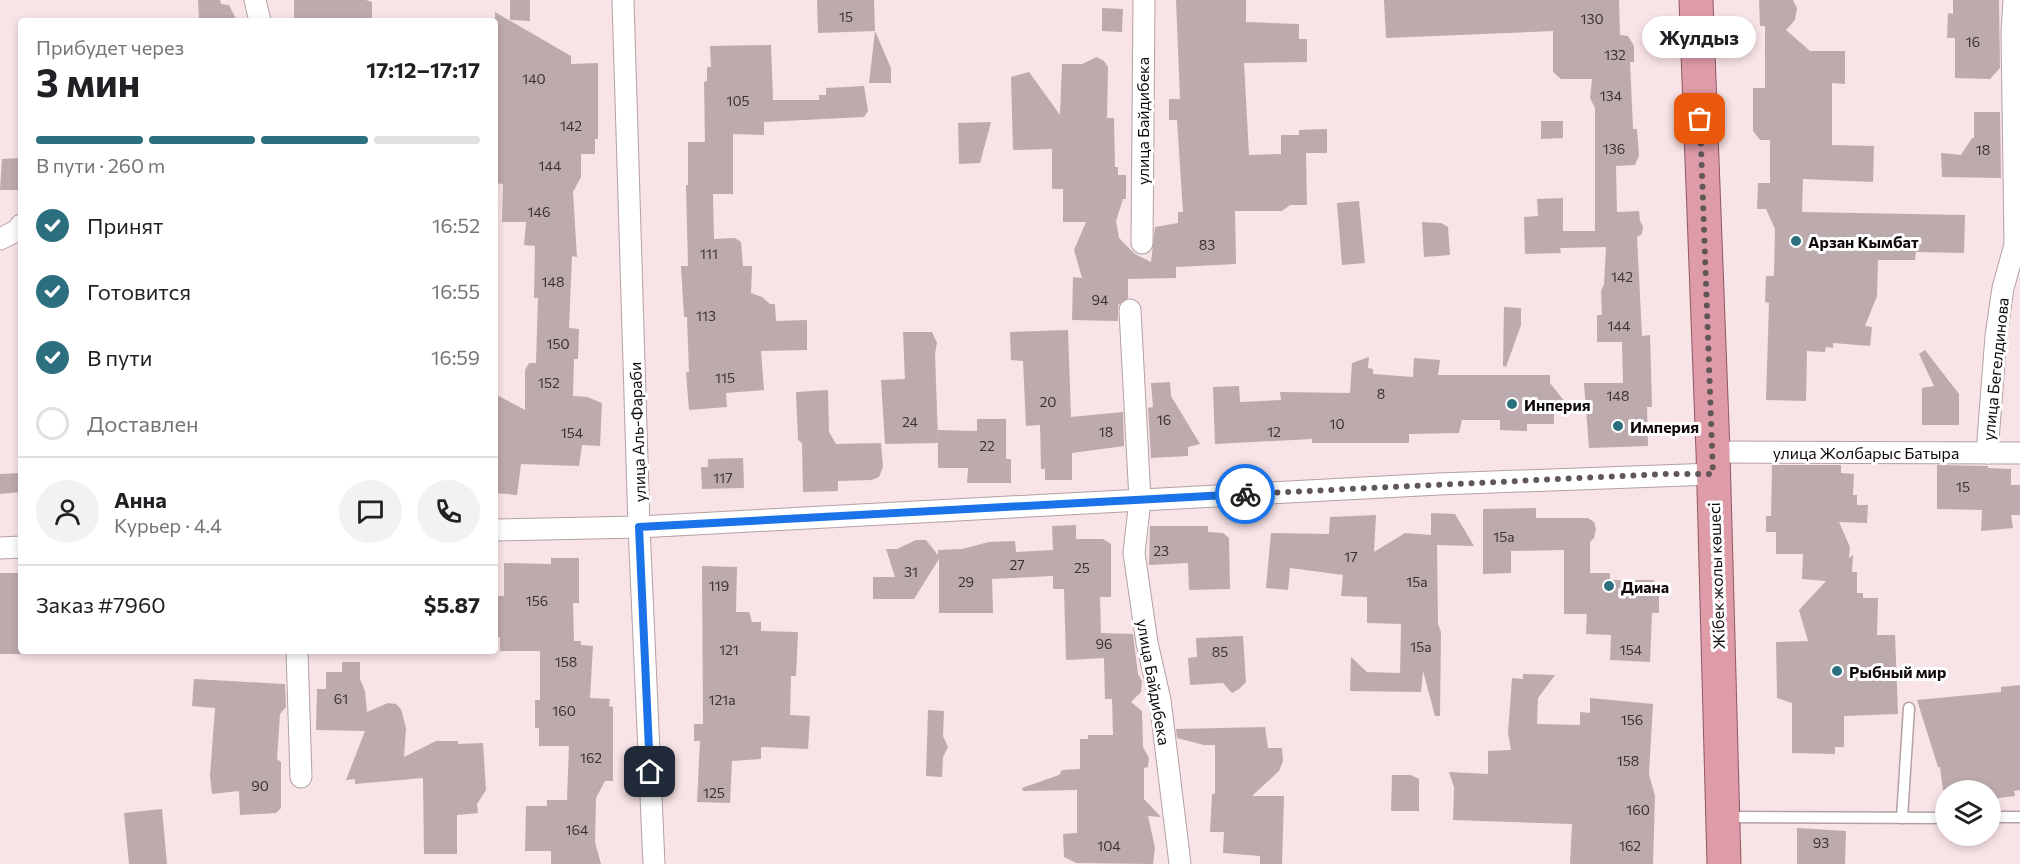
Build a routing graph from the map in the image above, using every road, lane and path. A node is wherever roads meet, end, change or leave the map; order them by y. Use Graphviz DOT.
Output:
graph roads {
  1 [pos="255,0"];
  2 [pos="623,0"];
  3 [pos="1144,0"];
  4 [pos="1696,0"];
  5 [pos="2014,0"];
  6 [pos="259,18"];
  7 [pos="18,230"];
  8 [pos="0,240"];
  9 [pos="1142,243"];
  10 [pos="1130,310"];
  11 [pos="1987,453"];
  12 [pos="2020,453"];
  13 [pos="1713,463"];
  14 [pos="1140,500"];
  15 [pos="639,527"];
  16 [pos="498,530"];
  17 [pos="18,547"];
  18 [pos="0,548"];
  19 [pos="297,654"];
  20 [pos="1909,708"];
  21 [pos="301,777"];
  22 [pos="1722,817"];
  23 [pos="1902,818"];
  24 [pos="1935,818"];
  25 [pos="2001,818"];
  26 [pos="2020,818"];
  27 [pos="654,864"];
  28 [pos="1180,864"];
  29 [pos="1724,864"];
  1 -- 6 [label="street"];
  2 -- 15 [label="street, улица Аль-Фараби"];
  3 -- 9 [label="street, улица Байдибека"];
  4 -- 13 [label="highway, Жібек жолы көшесі"];
  5 -- 11 [label="street, улица Бегелдинова"];
  7 -- 8 [label="street"];
  10 -- 14 [label="street, улица Байдибека"];
  11 -- 12 [label="street, улица Жолбарыс Батыра"];
  11 -- 13 [label="street, улица Жолбарыс Батыра"];
  13 -- 14 [label="street, улица Жолбарыс Батыра"];
  13 -- 22 [label="highway, Жібек жолы көшесі"];
  14 -- 15 [label="street, улица Жолбарыс Батыра"];
  14 -- 28 [label="street, улица Байдибека"];
  15 -- 16 [label="street, улица Жолбарыс Батыра"];
  15 -- 27 [label="street, улица Аль-Фараби"];
  17 -- 18 [label="street"];
  19 -- 21 [label="street"];
  20 -- 23 [label="lane"];
  22 -- 23 [label="lane"];
  22 -- 29 [label="highway, Жібек жолы көшесі"];
  23 -- 24 [label="lane"];
  25 -- 26 [label="lane"];
}
